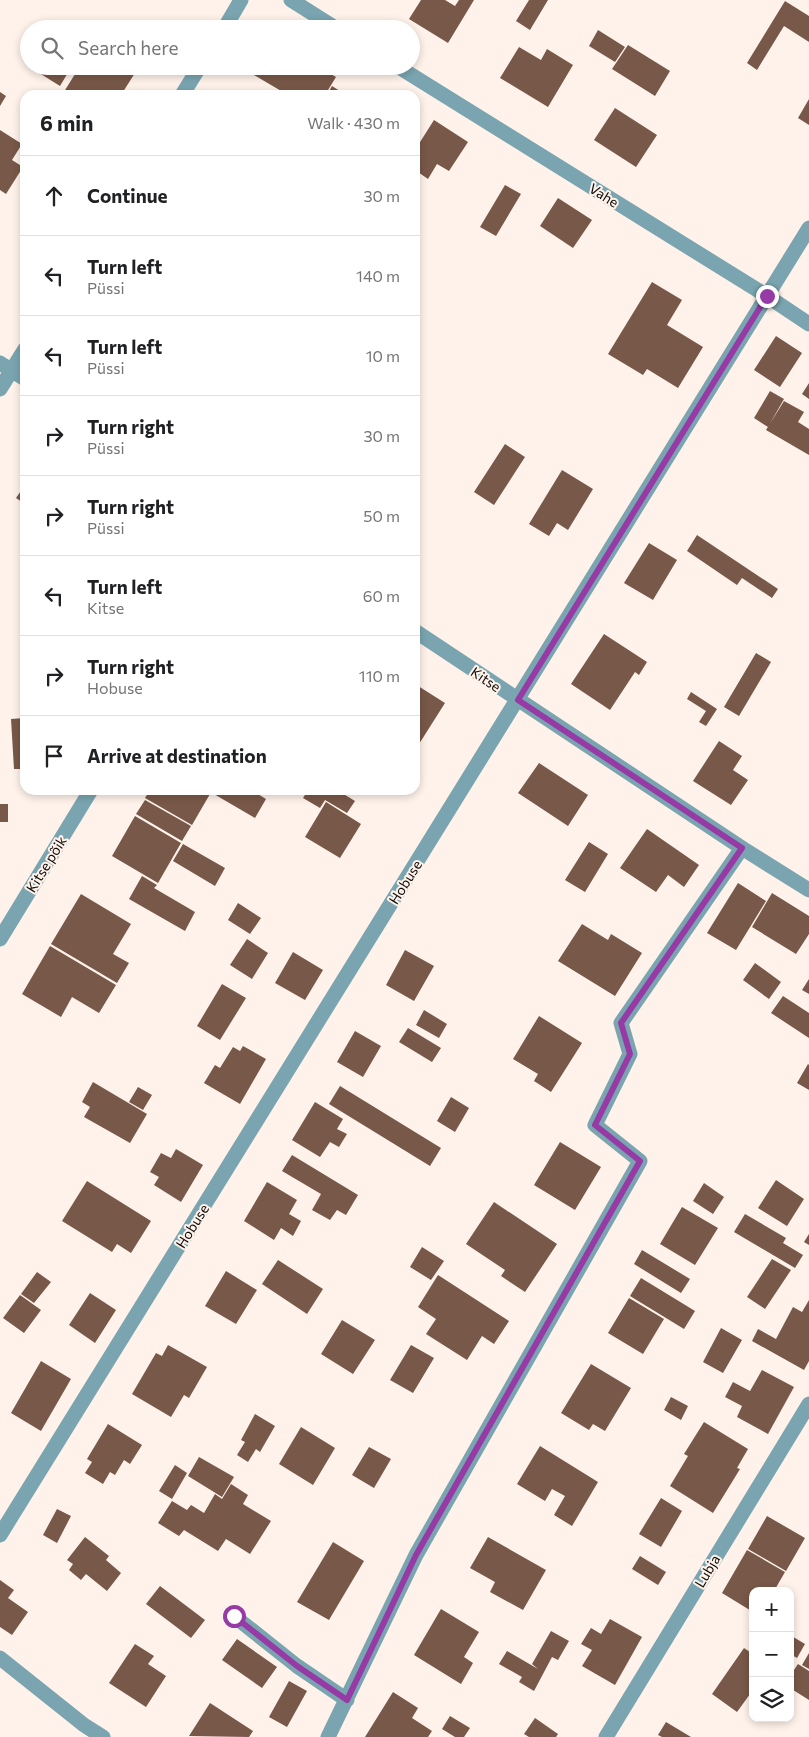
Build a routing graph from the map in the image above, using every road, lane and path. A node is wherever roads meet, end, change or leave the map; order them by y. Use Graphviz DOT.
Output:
graph roads {
  1 [pos="241,0"];
  2 [pos="291,0"];
  3 [pos="229,20"];
  4 [pos="323,20"];
  5 [pos="194,75"];
  6 [pos="411,75"];
  7 [pos="185,90"];
  8 [pos="809,228"];
  9 [pos="767,296"];
  10 [pos="809,324"];
  11 [pos="20,354"];
  12 [pos="6,367"];
  13 [pos="20,375"];
  14 [pos="0,389"];
  15 [pos="420,634"];
  16 [pos="518,700"];
  17 [pos="88,795"];
  18 [pos="742,848"];
  19 [pos="809,890"];
  20 [pos="0,938"];
  21 [pos="809,1404"];
  22 [pos="0,1535"];
  23 [pos="234,1616"];
  24 [pos="0,1658"];
  25 [pos="347,1700"];
  26 [pos="104,1737"];
  27 [pos="328,1737"];
  28 [pos="606,1737"];
  1 -- 3 [label="street"];
  2 -- 4 [label="street"];
  5 -- 7 [label="street"];
  6 -- 9 [label="street, Vahe"];
  8 -- 9 [label="street, Hobuse"];
  9 -- 10 [label="street, Vahe"];
  9 -- 16 [label="street, Hobuse"];
  11 -- 12 [label="street"];
  12 -- 13 [label="street"];
  12 -- 14 [label="street"];
  15 -- 16 [label="street, Kitse"];
  16 -- 18 [label="street, Kitse"];
  16 -- 22 [label="street, Hobuse"];
  17 -- 20 [label="street, Kitse põik"];
  18 -- 19 [label="street, Kitse"];
  18 -- 25 [label="street"];
  21 -- 28 [label="street, Lubja"];
  23 -- 25 [label="street"];
  24 -- 26 [label="street"];
  25 -- 27 [label="street"];
}
